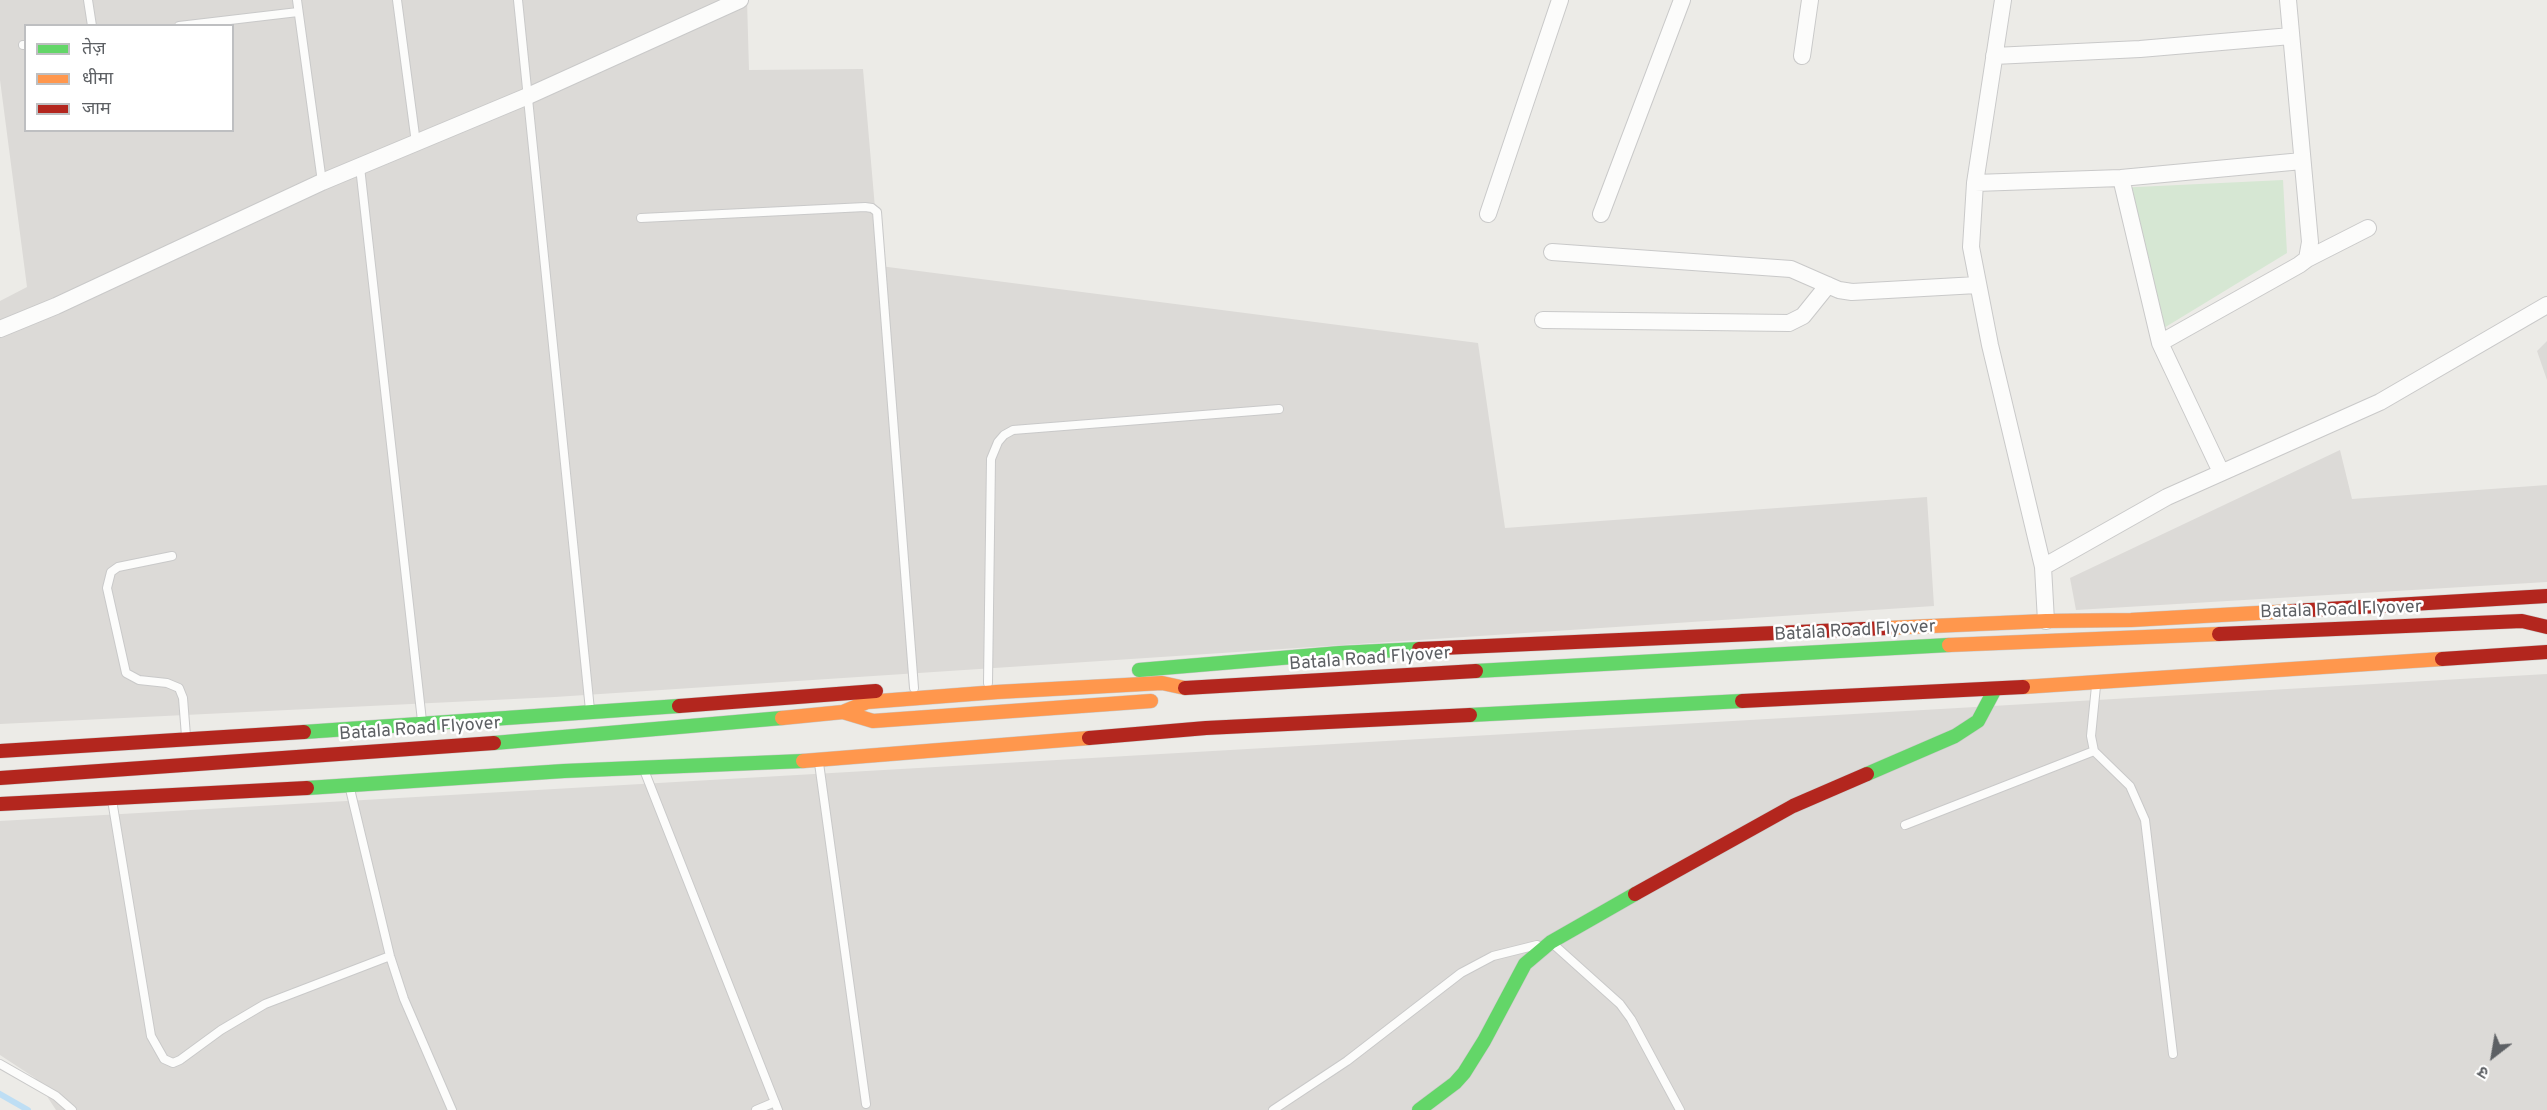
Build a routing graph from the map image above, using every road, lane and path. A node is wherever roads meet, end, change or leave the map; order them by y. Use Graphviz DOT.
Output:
graph roads {
  1 [pos="88,0"];
  2 [pos="297,0"];
  3 [pos="397,0"];
  4 [pos="518,0"];
  5 [pos="740,0"];
  6 [pos="1560,0"];
  7 [pos="1682,0"];
  8 [pos="1810,0"];
  9 [pos="2003,0"];
  10 [pos="2288,0"];
  11 [pos="298,12"];
  12 [pos="92,24"];
  13 [pos="196,24"];
  14 [pos="2291,36"];
  15 [pos="1802,56"];
  16 [pos="1994,56"];
  17 [pos="528,96"];
  18 [pos="417,143"];
  19 [pos="2302,161"];
  20 [pos="360,167"];
  21 [pos="2121,178"];
  22 [pos="322,182"];
  23 [pos="1975,183"];
  24 [pos="1488,214"];
  25 [pos="1601,214"];
  26 [pos="641,218"];
  27 [pos="2368,228"];
  28 [pos="1552,252"];
  29 [pos="2307,259"];
  30 [pos="1828,285"];
  31 [pos="1977,285"];
  32 [pos="2547,304"];
  33 [pos="1543,320"];
  34 [pos="0,329"];
  35 [pos="2160,343"];
  36 [pos="1279,409"];
  37 [pos="2221,472"];
  38 [pos="172,556"];
  39 [pos="2043,567"];
  40 [pos="2547,597"];
  41 [pos="2547,613"];
  42 [pos="2046,621"];
  43 [pos="2522,621"];
  44 [pos="2547,627"];
  45 [pos="2547,652"];
  46 [pos="2096,682"];
  47 [pos="988,683"];
  48 [pos="914,688"];
  49 [pos="1191,689"];
  50 [pos="1995,689"];
  51 [pos="590,712"];
  52 [pos="843,712"];
  53 [pos="422,725"];
  54 [pos="187,739"];
  55 [pos="0,751"];
  56 [pos="2094,751"];
  57 [pos="818,760"];
  58 [pos="643,768"];
  59 [pos="0,778"];
  60 [pos="350,786"];
  61 [pos="112,798"];
  62 [pos="0,804"];
  63 [pos="1905,825"];
  64 [pos="1551,942"];
  65 [pos="390,957"];
  66 [pos="2173,1054"];
  67 [pos="0,1064"];
  68 [pos="866,1104"];
  69 [pos="776,1106"];
  70 [pos="72,1110"];
  71 [pos="452,1110"];
  72 [pos="756,1110"];
  73 [pos="1273,1110"];
  74 [pos="1419,1110"];
  75 [pos="1680,1110"];
  1 -- 12 [label="lane"];
  2 -- 11 [label="lane"];
  3 -- 18 [label="lane"];
  4 -- 17 [label="lane"];
  5 -- 17 [label="street"];
  6 -- 24 [label="street"];
  7 -- 25 [label="street"];
  8 -- 15 [label="street"];
  9 -- 16 [label="street"];
  10 -- 14 [label="street"];
  11 -- 13 [label="lane"];
  11 -- 22 [label="lane"];
  14 -- 16 [label="street"];
  14 -- 19 [label="street"];
  16 -- 23 [label="street"];
  17 -- 18 [label="street"];
  17 -- 51 [label="lane"];
  18 -- 20 [label="street"];
  19 -- 21 [label="street"];
  19 -- 29 [label="street"];
  20 -- 22 [label="street"];
  20 -- 53 [label="lane"];
  21 -- 23 [label="street"];
  21 -- 35 [label="street"];
  22 -- 34 [label="street"];
  23 -- 31 [label="street"];
  26 -- 48 [label="lane"];
  27 -- 29 [label="street"];
  28 -- 30 [label="street"];
  29 -- 35 [label="street"];
  30 -- 31 [label="street"];
  30 -- 33 [label="street"];
  31 -- 39 [label="street"];
  32 -- 37 [label="street"];
  35 -- 37 [label="street"];
  36 -- 47 [label="lane"];
  37 -- 39 [label="street"];
  38 -- 54 [label="lane"];
  39 -- 42 [label="street"];
  40 -- 42 [label="main road"];
  41 -- 43 [label="main road, Batala Road Flyover"];
  42 -- 47 [label="main road"];
  43 -- 44 [label="main road, Batala Road Flyover"];
  43 -- 49 [label="main road, Batala Road Flyover"];
  45 -- 46 [label="main road"];
  46 -- 50 [label="main road"];
  46 -- 56 [label="lane"];
  47 -- 48 [label="main road"];
  48 -- 51 [label="main road"];
  49 -- 52 [label="main road, Batala Road Flyover"];
  49 -- 52 [label="main road, Batala Road Flyover"];
  50 -- 57 [label="main road"];
  50 -- 64 [label="main road"];
  51 -- 53 [label="main road"];
  52 -- 59 [label="main road, Batala Road Flyover"];
  53 -- 54 [label="main road"];
  54 -- 55 [label="main road"];
  56 -- 63 [label="lane"];
  56 -- 66 [label="lane"];
  57 -- 58 [label="main road"];
  57 -- 68 [label="lane"];
  58 -- 60 [label="main road"];
  58 -- 69 [label="lane"];
  60 -- 61 [label="main road"];
  60 -- 65 [label="lane"];
  61 -- 62 [label="main road"];
  61 -- 65 [label="lane"];
  64 -- 73 [label="lane"];
  64 -- 74 [label="main road"];
  64 -- 75 [label="lane"];
  65 -- 71 [label="lane"];
  67 -- 70 [label="lane"];
  69 -- 72 [label="lane"];
}
